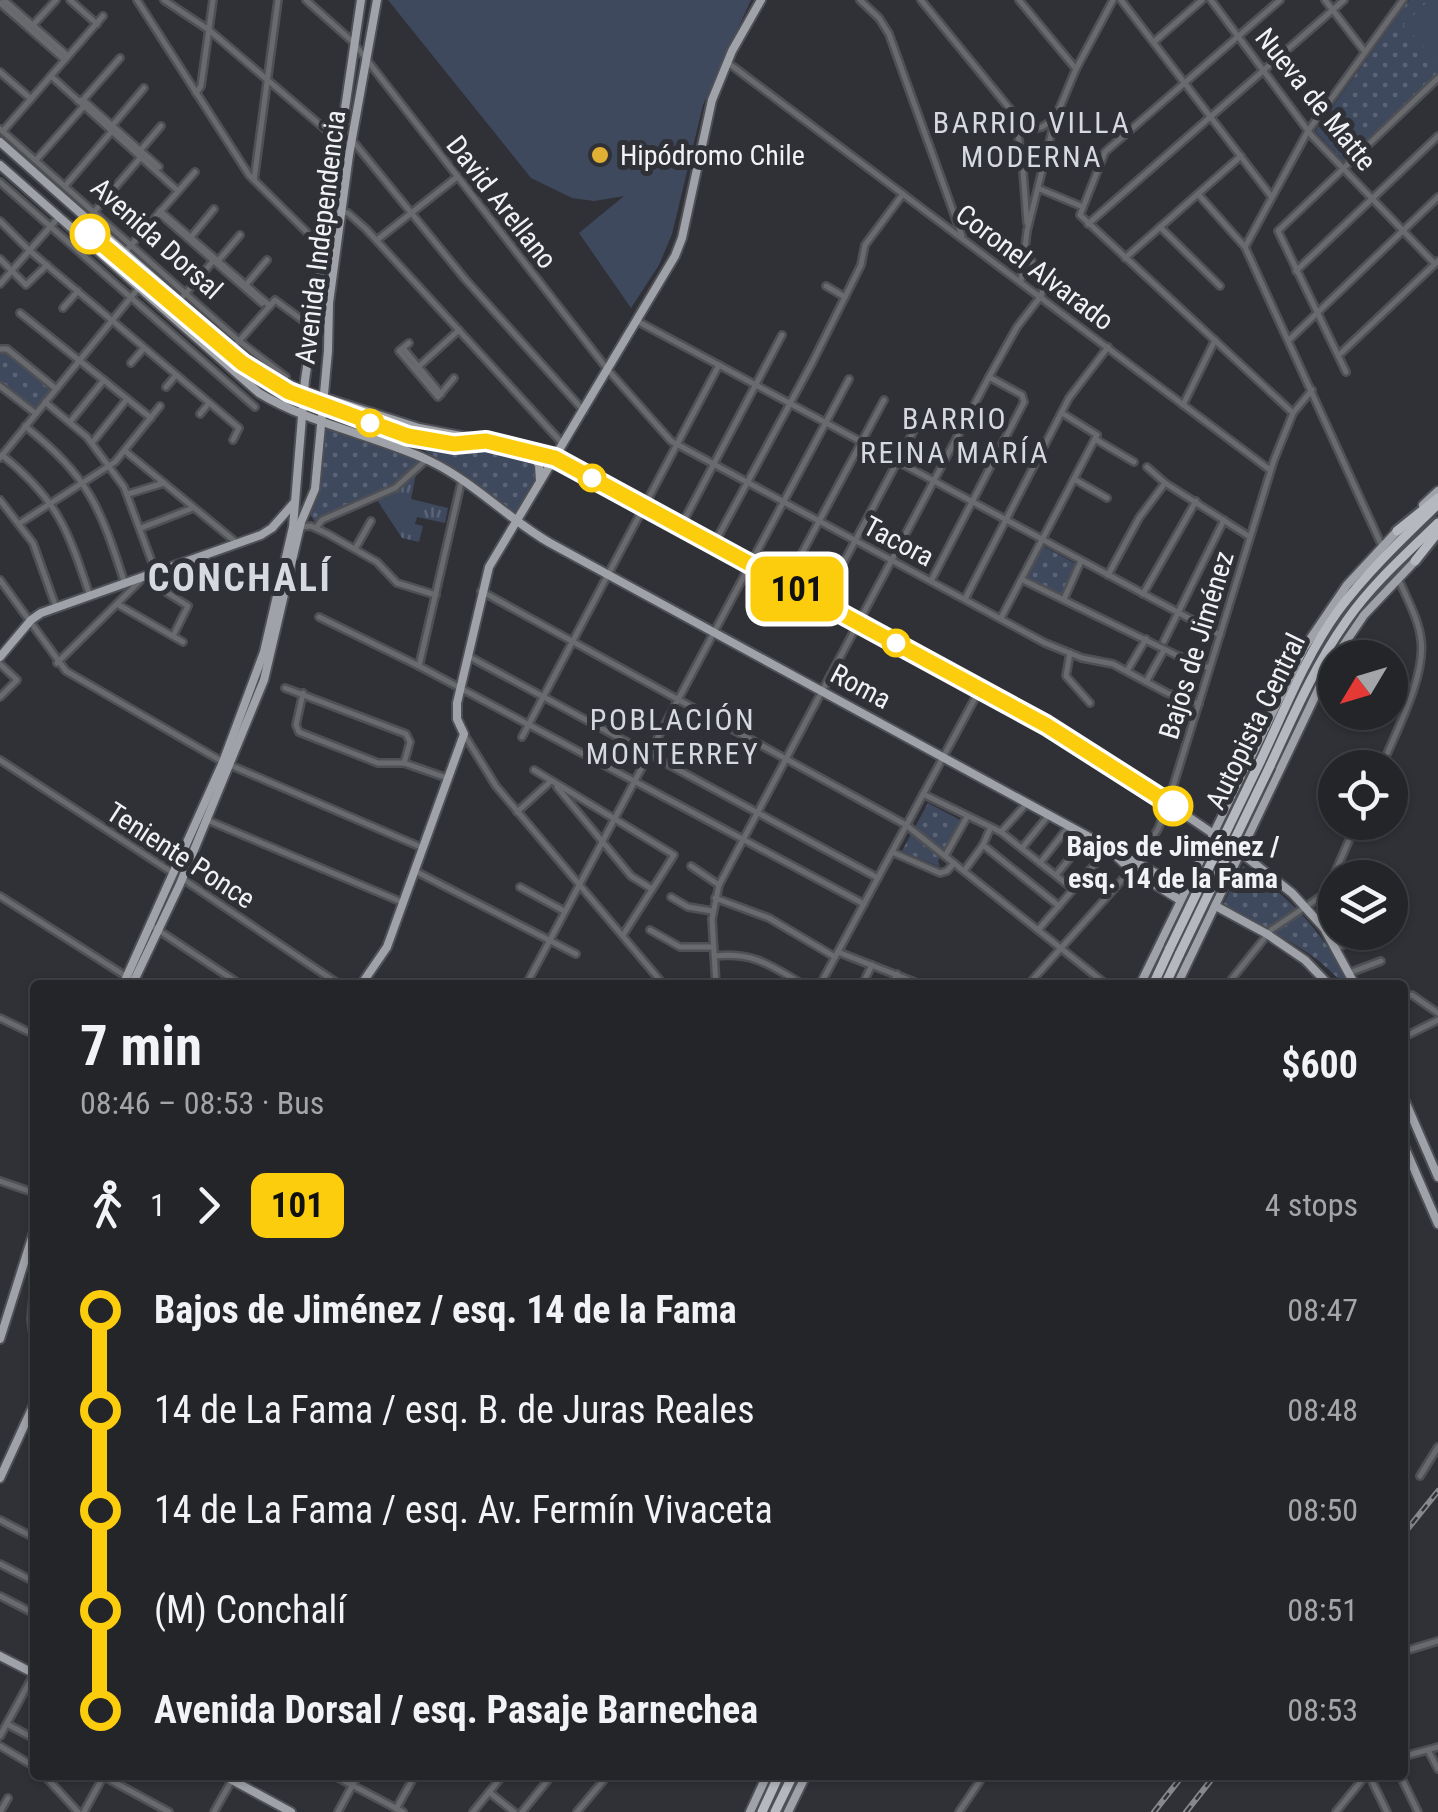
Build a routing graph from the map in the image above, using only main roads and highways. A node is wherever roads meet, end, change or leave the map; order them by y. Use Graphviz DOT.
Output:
graph roads {
  1 [pos="361,0"];
  2 [pos="377,0"];
  3 [pos="762,0"];
  4 [pos="0,142"];
  5 [pos="0,166"];
  6 [pos="304,392"];
  7 [pos="323,397"];
  8 [pos="302,414"];
  9 [pos="321,421"];
  10 [pos="528,449"];
  11 [pos="555,458"];
  12 [pos="540,482"];
  13 [pos="1438,498"];
  14 [pos="295,501"];
  15 [pos="515,522"];
  16 [pos="1438,522"];
  17 [pos="297,527"];
  18 [pos="1397,532"];
  19 [pos="1438,535"];
  20 [pos="1415,560"];
  21 [pos="0,661"];
  22 [pos="1265,764"];
  23 [pos="1232,792"];
  24 [pos="1261,807"];
  25 [pos="1212,832"];
  26 [pos="1240,852"];
  27 [pos="1134,866"];
  28 [pos="1184,890"];
  29 [pos="1180,900"];
  30 [pos="1214,905"];
  31 [pos="1318,921"];
  32 [pos="1175,950"];
  33 [pos="1338,950"];
  34 [pos="130,980"];
  35 [pos="365,980"];
  36 [pos="1142,980"];
  37 [pos="1156,980"];
  38 [pos="1166,980"];
  39 [pos="1179,980"];
  40 [pos="1324,980"];
  41 [pos="1352,980"];
  42 [pos="1408,1107"];
  43 [pos="1408,1159"];
  44 [pos="1438,1177"];
  45 [pos="1438,1224"];
  46 [pos="30,1242"];
  47 [pos="5,1314"];
  48 [pos="30,1318"];
  49 [pos="0,1339"];
  50 [pos="30,1415"];
  51 [pos="0,1478"];
  52 [pos="0,1656"];
  53 [pos="30,1671"];
  54 [pos="232,1780"];
  55 [pos="765,1780"];
  56 [pos="777,1780"];
  57 [pos="790,1780"];
  58 [pos="804,1780"];
  59 [pos="291,1812"];
  60 [pos="750,1812"];
  61 [pos="762,1812"];
  62 [pos="775,1812"];
  63 [pos="788,1812"];
  1 -- 6 [label="main road, Avenida Independencia"];
  2 -- 7 [label="main road, Avenida Independencia"];
  3 -- 11 [label="main road"];
  4 -- 6 [label="main road, Avenida Dorsal"];
  5 -- 8 [label="main road, Avenida Dorsal"];
  6 -- 7 [label="main road, Avenida Dorsal"];
  6 -- 8 [label="main road, Avenida Independencia"];
  7 -- 9 [label="main road, Avenida Independencia"];
  7 -- 10 [label="main road, Avenida Dorsal"];
  8 -- 9 [label="main road, Avenida Dorsal"];
  8 -- 14 [label="main road, Avenida Independencia"];
  9 -- 15 [label="main road, Avenida Dorsal"];
  9 -- 17 [label="main road, Avenida Independencia"];
  10 -- 11 [label="main road, Avenida Dorsal"];
  10 -- 12 [label="main road"];
  11 -- 12 [label="main road"];
  11 -- 25 [label="main road, Avenida Dorsal"];
  12 -- 15 [label="main road"];
  13 -- 18 [label="highway"];
  13 -- 22 [label="highway, Autopista Central"];
  14 -- 17 [label="main road, Avenida Independencia"];
  14 -- 21 [label="main road"];
  15 -- 27 [label="main road, Roma"];
  15 -- 35 [label="main road"];
  16 -- 22 [label="highway, Autopista Central"];
  17 -- 34 [label="main road, Avenida Independencia"];
  18 -- 23 [label="main road"];
  19 -- 20 [label="highway"];
  20 -- 24 [label="main road"];
  22 -- 32 [label="highway, Autopista Central, bridge"];
  23 -- 24 [label="main road"];
  23 -- 25 [label="main road"];
  24 -- 26 [label="main road"];
  25 -- 26 [label="main road"];
  25 -- 28 [label="main road"];
  26 -- 30 [label="main road"];
  26 -- 31 [label="main road"];
  27 -- 28 [label="main road, Roma"];
  27 -- 29 [label="main road"];
  28 -- 29 [label="main road"];
  28 -- 30 [label="main road"];
  29 -- 36 [label="main road"];
  30 -- 39 [label="main road"];
  30 -- 40 [label="main road"];
  32 -- 37 [label="highway, Autopista Central"];
  32 -- 38 [label="highway, Autopista Central"];
  33 -- 41 [label="main road"];
  42 -- 44 [label="main road"];
  43 -- 45 [label="main road"];
  46 -- 47 [label="main road"];
  47 -- 48 [label="main road"];
  47 -- 49 [label="main road"];
  50 -- 51 [label="main road"];
  52 -- 53 [label="main road"];
  54 -- 59 [label="main road"];
  55 -- 60 [label="main road"];
  56 -- 61 [label="highway"];
  57 -- 62 [label="highway"];
  58 -- 63 [label="main road"];
}
